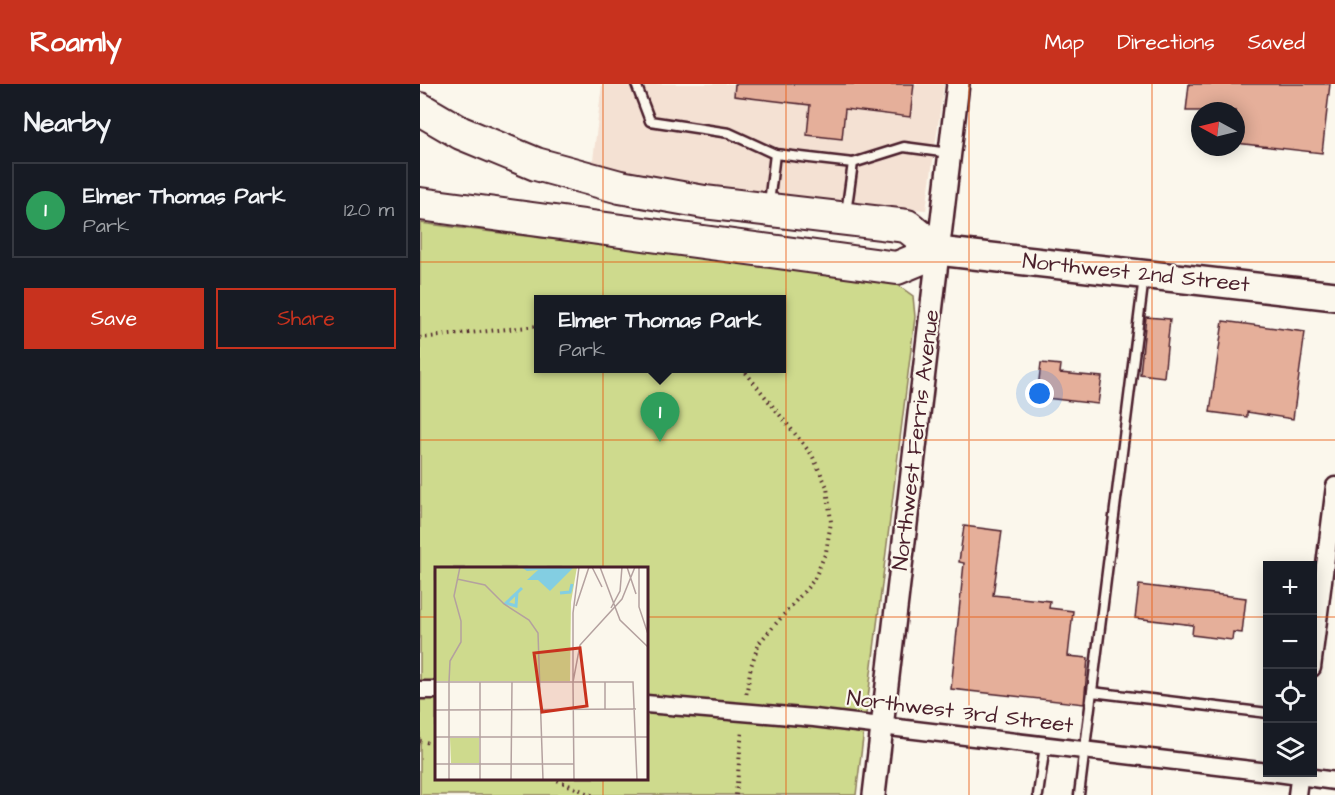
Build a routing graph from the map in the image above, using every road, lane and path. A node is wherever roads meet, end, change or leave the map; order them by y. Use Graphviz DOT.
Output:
graph roads {
  1 [pos="636,84"];
  2 [pos="958,84"];
  3 [pos="420,110"];
  4 [pos="949,153"];
  5 [pos="775,154"];
  6 [pos="853,163"];
  7 [pos="420,204"];
  8 [pos="768,209"];
  9 [pos="845,219"];
  10 [pos="938,251"];
  11 [pos="1144,272"];
  12 [pos="1335,296"];
  13 [pos="534,326"];
  14 [pos="420,338"];
  15 [pos="745,373"];
  16 [pos="1335,486"];
  17 [pos="1317,628"];
  18 [pos="1092,692"];
  19 [pos="648,704"];
  20 [pos="744,712"];
  21 [pos="1263,712"];
  22 [pos="882,725"];
  23 [pos="420,741"];
  24 [pos="435,744"];
  25 [pos="1046,744"];
  26 [pos="1084,749"];
  27 [pos="1263,771"];
  28 [pos="1299,777"];
  29 [pos="1317,777"];
  30 [pos="557,780"];
  31 [pos="1335,780"];
  32 [pos="592,795"];
  33 [pos="736,795"];
  34 [pos="874,795"];
  35 [pos="1038,795"];
  36 [pos="1079,795"];
  37 [pos="1297,795"];
  1 -- 5 [label="lane"];
  2 -- 4 [label="street, Northwest Ferris Avenue"];
  3 -- 8 [label="highway"];
  4 -- 6 [label="lane"];
  4 -- 10 [label="street, Northwest Ferris Avenue"];
  5 -- 6 [label="lane"];
  5 -- 8 [label="lane"];
  6 -- 9 [label="lane"];
  7 -- 10 [label="highway"];
  8 -- 9 [label="highway"];
  9 -- 10 [label="highway"];
  10 -- 11 [label="main road, Northwest 2nd Street"];
  10 -- 22 [label="street, Northwest Ferris Avenue"];
  11 -- 12 [label="main road, Northwest 2nd Street"];
  11 -- 18 [label="lane"];
  13 -- 14 [label="path"];
  15 -- 20 [label="path"];
  16 -- 17 [label="street"];
  18 -- 21 [label="lane"];
  18 -- 26 [label="lane"];
  19 -- 20 [label="street, Northwest 3rd Street"];
  20 -- 22 [label="street, Northwest 3rd Street"];
  20 -- 33 [label="path"];
  22 -- 25 [label="street, Northwest 3rd Street"];
  22 -- 34 [label="street, Northwest Ferris Avenue"];
  23 -- 24 [label="path"];
  25 -- 26 [label="street, Northwest 3rd Street"];
  25 -- 35 [label="lane"];
  26 -- 27 [label="street, Northwest 3rd Street"];
  26 -- 36 [label="lane"];
  28 -- 37 [label="street"];
  29 -- 31 [label="street, Northwest 3rd Street"];
  30 -- 32 [label="path"];
}
